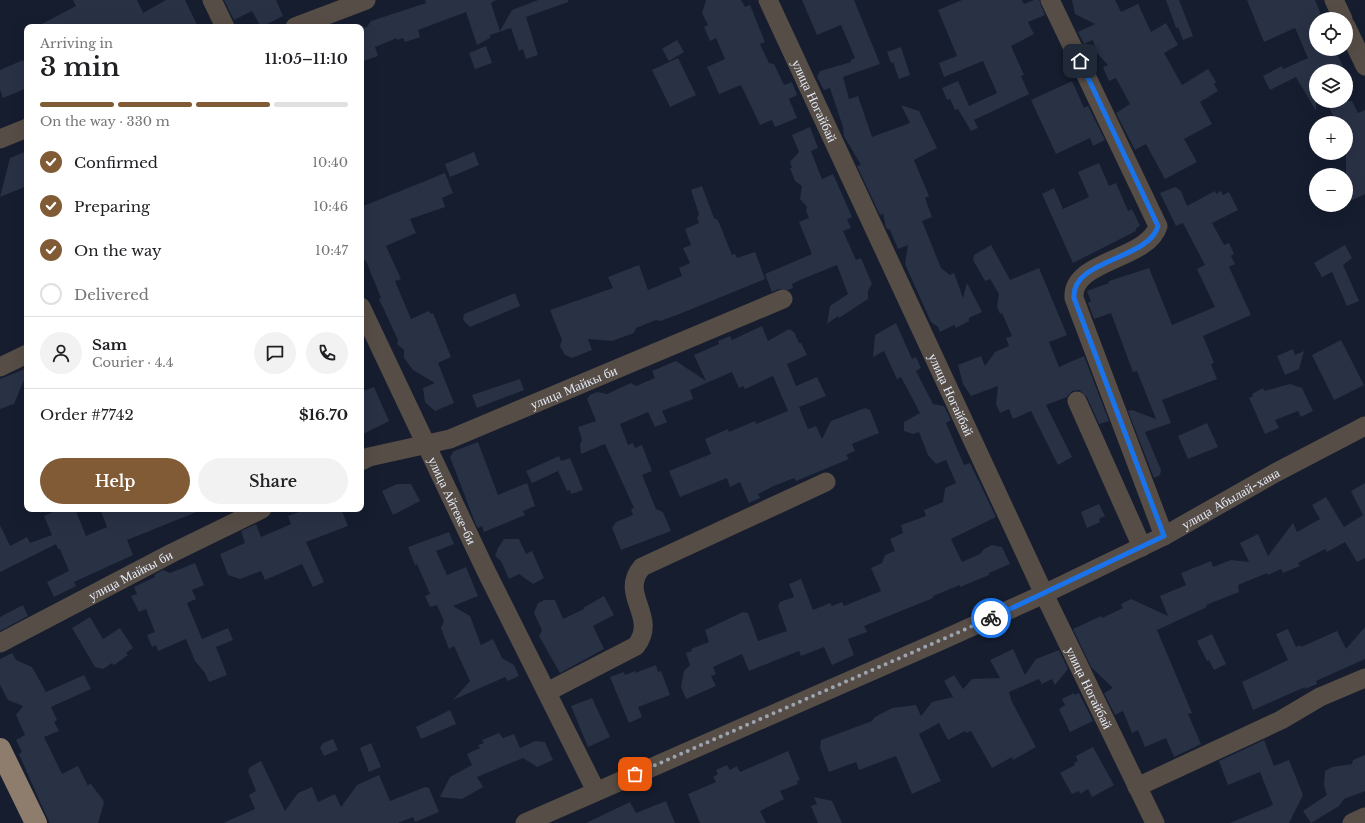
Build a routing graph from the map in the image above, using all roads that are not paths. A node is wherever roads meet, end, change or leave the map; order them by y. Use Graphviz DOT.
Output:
graph roads {
  1 [pos="212,0"];
  2 [pos="366,0"];
  3 [pos="768,0"];
  4 [pos="1050,0"];
  5 [pos="1334,0"];
  6 [pos="1339,12"];
  7 [pos="224,24"];
  8 [pos="303,24"];
  9 [pos="1353,41"];
  10 [pos="1365,66"];
  11 [pos="24,129"];
  12 [pos="0,139"];
  13 [pos="783,299"];
  14 [pos="364,313"];
  15 [pos="24,355"];
  16 [pos="0,366"];
  17 [pos="1077,401"];
  18 [pos="1365,426"];
  19 [pos="427,444"];
  20 [pos="364,460"];
  21 [pos="826,482"];
  22 [pos="256,512"];
  23 [pos="1164,536"];
  24 [pos="1142,547"];
  25 [pos="1044,594"];
  26 [pos="0,643"];
  27 [pos="1365,678"];
  28 [pos="547,692"];
  29 [pos="0,749"];
  30 [pos="1137,787"];
  31 [pos="596,791"];
  32 [pos="1365,817"];
  33 [pos="36,823"];
  34 [pos="525,823"];
  35 [pos="1155,823"];
  36 [pos="1352,823"];
  1 -- 7 [label="street"];
  2 -- 8 [label="street"];
  3 -- 25 [label="street, улица Ногайбай"];
  4 -- 23 [label="street"];
  5 -- 6 [label="street"];
  9 -- 10 [label="street"];
  11 -- 12 [label="street"];
  13 -- 19 [label="street, улица Майкы би"];
  14 -- 19 [label="street, улица Айтеке-би"];
  15 -- 16 [label="street"];
  17 -- 24 [label="street"];
  18 -- 23 [label="street, улица Абылай-хана"];
  19 -- 20 [label="street, улица Майкы би"];
  19 -- 28 [label="street, улица Айтеке-би"];
  21 -- 28 [label="street"];
  22 -- 26 [label="street, улица Майкы би"];
  23 -- 24 [label="street, улица Абылай-хана"];
  24 -- 25 [label="street, улица Абылай-хана"];
  25 -- 30 [label="street, улица Ногайбай"];
  25 -- 31 [label="street, улица Абылай-хана"];
  27 -- 30 [label="street"];
  28 -- 31 [label="street, улица Айтеке-би"];
  29 -- 33 [label="main road"];
  30 -- 35 [label="street, улица Ногайбай"];
  31 -- 34 [label="street, улица Абылай-хана"];
  32 -- 36 [label="street"];
}
